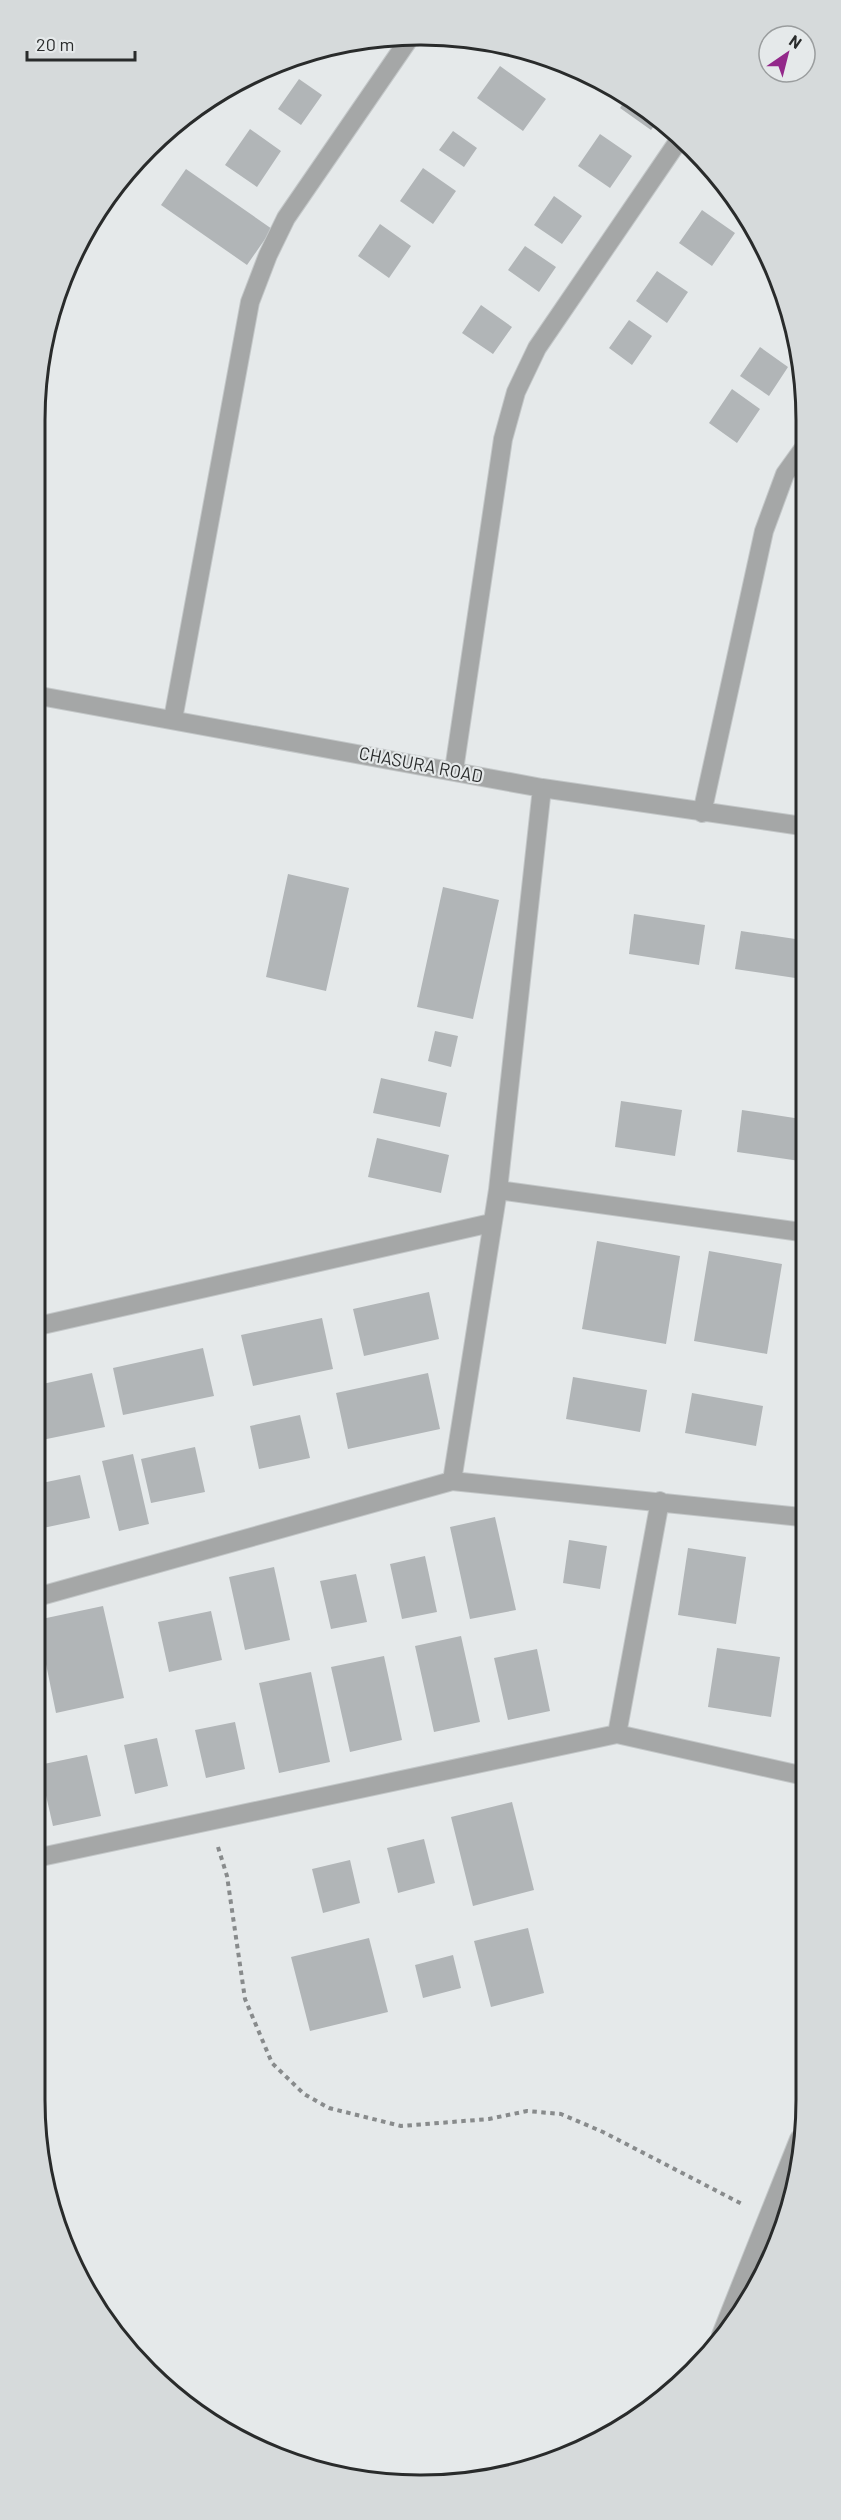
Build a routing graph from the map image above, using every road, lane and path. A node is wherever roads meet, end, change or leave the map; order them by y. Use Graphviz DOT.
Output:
graph roads {
  1 [pos="405,46"];
  2 [pos="676,145"];
  3 [pos="796,459"];
  4 [pos="45,697"];
  5 [pos="173,719"];
  6 [pos="454,770"];
  7 [pos="542,788"];
  8 [pos="702,813"];
  9 [pos="796,825"];
  10 [pos="498,1190"];
  11 [pos="491,1223"];
  12 [pos="796,1231"];
  13 [pos="45,1324"];
  14 [pos="452,1481"];
  15 [pos="660,1501"];
  16 [pos="796,1516"];
  17 [pos="45,1595"];
  18 [pos="617,1734"];
  19 [pos="796,1774"];
  20 [pos="211,1821"];
  21 [pos="45,1856"];
  22 [pos="792,2156"];
  23 [pos="767,2216"];
  24 [pos="730,2311"];
  1 -- 5 [label="street"];
  2 -- 6 [label="street"];
  3 -- 8 [label="street"];
  4 -- 5 [label="street, CHASURA ROAD"];
  5 -- 6 [label="street, CHASURA ROAD"];
  6 -- 7 [label="street, CHASURA ROAD"];
  7 -- 8 [label="street, CHASURA ROAD"];
  7 -- 10 [label="street"];
  8 -- 9 [label="street, CHASURA ROAD"];
  10 -- 11 [label="street"];
  10 -- 12 [label="street"];
  11 -- 13 [label="street"];
  11 -- 14 [label="street"];
  14 -- 15 [label="street"];
  14 -- 17 [label="street"];
  15 -- 16 [label="street"];
  15 -- 18 [label="street"];
  18 -- 19 [label="street"];
  18 -- 20 [label="street"];
  20 -- 21 [label="street"];
  20 -- 23 [label="path"];
  22 -- 23 [label="street"];
  23 -- 24 [label="street"];
}
